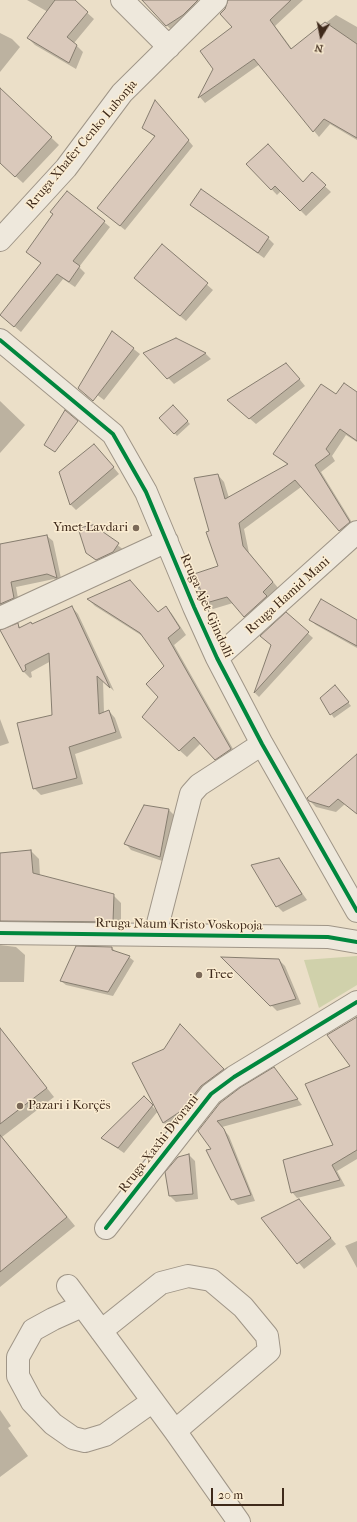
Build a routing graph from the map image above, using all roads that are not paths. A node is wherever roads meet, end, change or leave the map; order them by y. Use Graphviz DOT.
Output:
graph roads {
  1 [pos="122,0"];
  2 [pos="216,0"];
  3 [pos="169,47"];
  4 [pos="2,235"];
  5 [pos="0,340"];
  6 [pos="357,532"];
  7 [pos="167,541"];
  8 [pos="0,618"];
  9 [pos="218,658"];
  10 [pos="262,744"];
  11 [pos="357,911"];
  12 [pos="0,933"];
  13 [pos="155,935"];
  14 [pos="357,942"];
  15 [pos="357,1002"];
  16 [pos="106,1228"];
  17 [pos="68,1286"];
  18 [pos="82,1306"];
  19 [pos="101,1331"];
  20 [pos="153,1402"];
  21 [pos="175,1431"];
  22 [pos="239,1522"];
  1 -- 3 [label="street"];
  2 -- 3 [label="street, Rruga Xhafer Cenko Lubonja"];
  3 -- 4 [label="street, Rruga Xhafer Cenko Lubonja"];
  5 -- 7 [label="street, Rruga Ajet Gjindolli"];
  6 -- 9 [label="street, Rruga Hamid Mani"];
  7 -- 8 [label="street"];
  7 -- 9 [label="street, Rruga Ajet Gjindolli"];
  9 -- 10 [label="street, Rruga Ajet Gjindolli"];
  10 -- 11 [label="street, Rruga Ajet Gjindolli"];
  10 -- 13 [label="street"];
  12 -- 13 [label="street, Rruga Naum Kristo Voskopoja"];
  13 -- 14 [label="street, Rruga Naum Kristo Voskopoja"];
  15 -- 16 [label="street, Rruga Xaxhi Dvorani"];
  17 -- 18 [label="street"];
  18 -- 19 [label="street"];
  18 -- 20 [label="street"];
  19 -- 20 [label="street"];
  19 -- 21 [label="street"];
  20 -- 21 [label="street"];
  21 -- 22 [label="street"];
}
